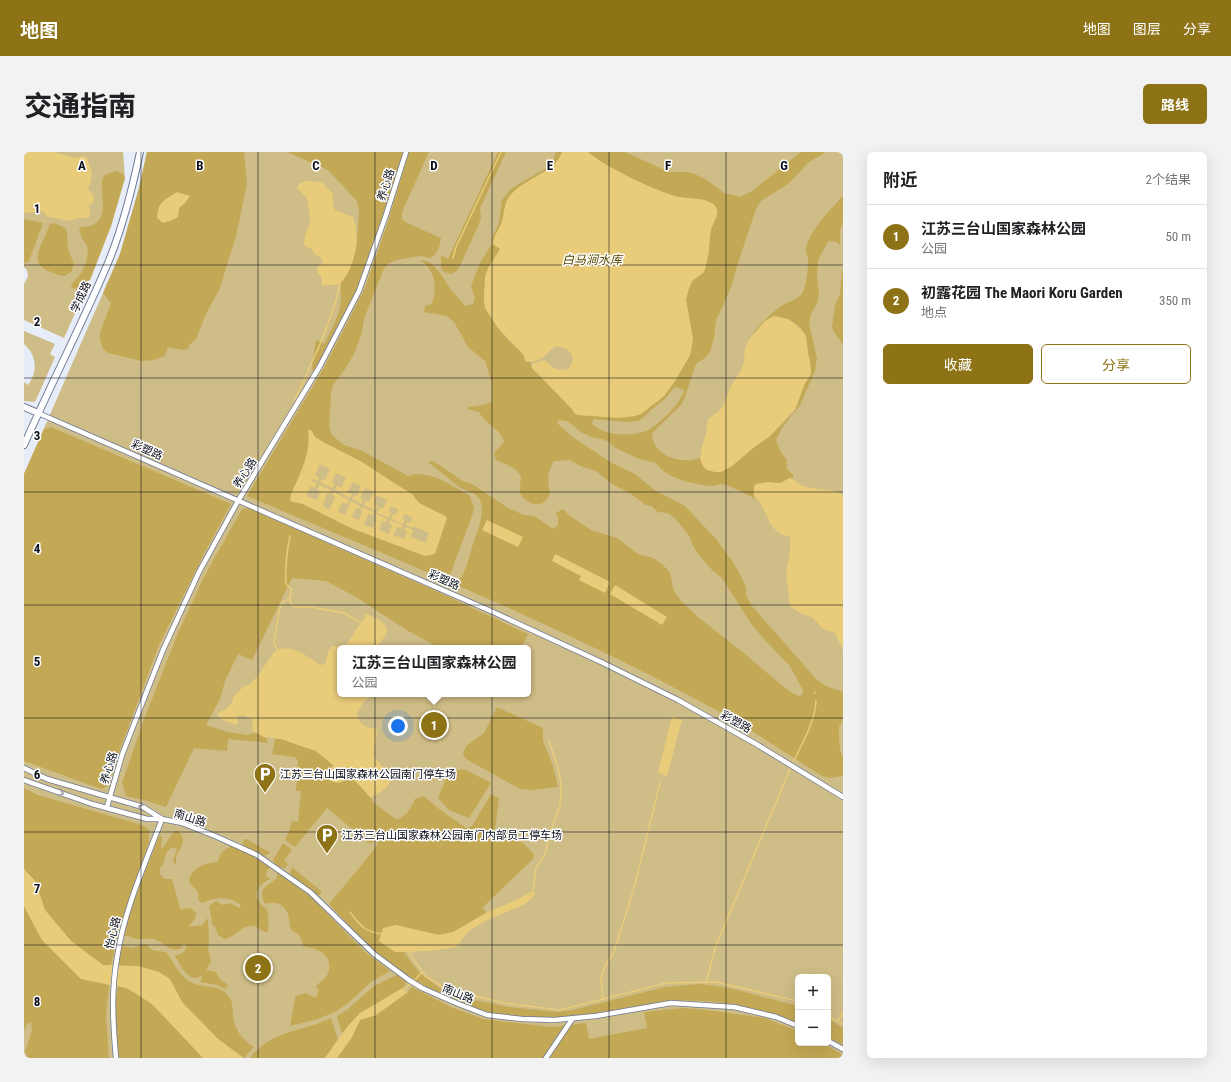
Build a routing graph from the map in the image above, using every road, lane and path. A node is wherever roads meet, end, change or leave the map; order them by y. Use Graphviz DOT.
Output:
graph roads {
  1 [pos="140,152"];
  2 [pos="406,152"];
  3 [pos="24,407"];
  4 [pos="38,413"];
  5 [pos="24,445"];
  6 [pos="238,501"];
  7 [pos="24,768"];
  8 [pos="24,780"];
  9 [pos="843,797"];
  10 [pos="110,798"];
  11 [pos="107,807"];
  12 [pos="162,819"];
  13 [pos="574,1018"];
  14 [pos="795,1025"];
  15 [pos="831,1043"];
  16 [pos="843,1049"];
  17 [pos="116,1058"];
  18 [pos="546,1058"];
  1 -- 4 [label="street, 学成路"];
  2 -- 6 [label="street, 养心路"];
  3 -- 4 [label="street, 彩塑路"];
  4 -- 5 [label="street, 学成路"];
  4 -- 6 [label="street, 彩塑路"];
  6 -- 9 [label="street, 彩塑路"];
  6 -- 10 [label="street, 养心路"];
  7 -- 10 [label="street, 南山路"];
  8 -- 11 [label="street, 南山路, one-way"];
  10 -- 11 [label="street, 养心路"];
  12 -- 10 [label="street, 南山路, one-way"];
  11 -- 12 [label="street, 南山路"];
  12 -- 13 [label="street, 南山路"];
  12 -- 17 [label="street, 怡心路"];
  13 -- 14 [label="street, 南山路"];
  13 -- 18 [label="street"];
  15 -- 16 [label="street"];
}
